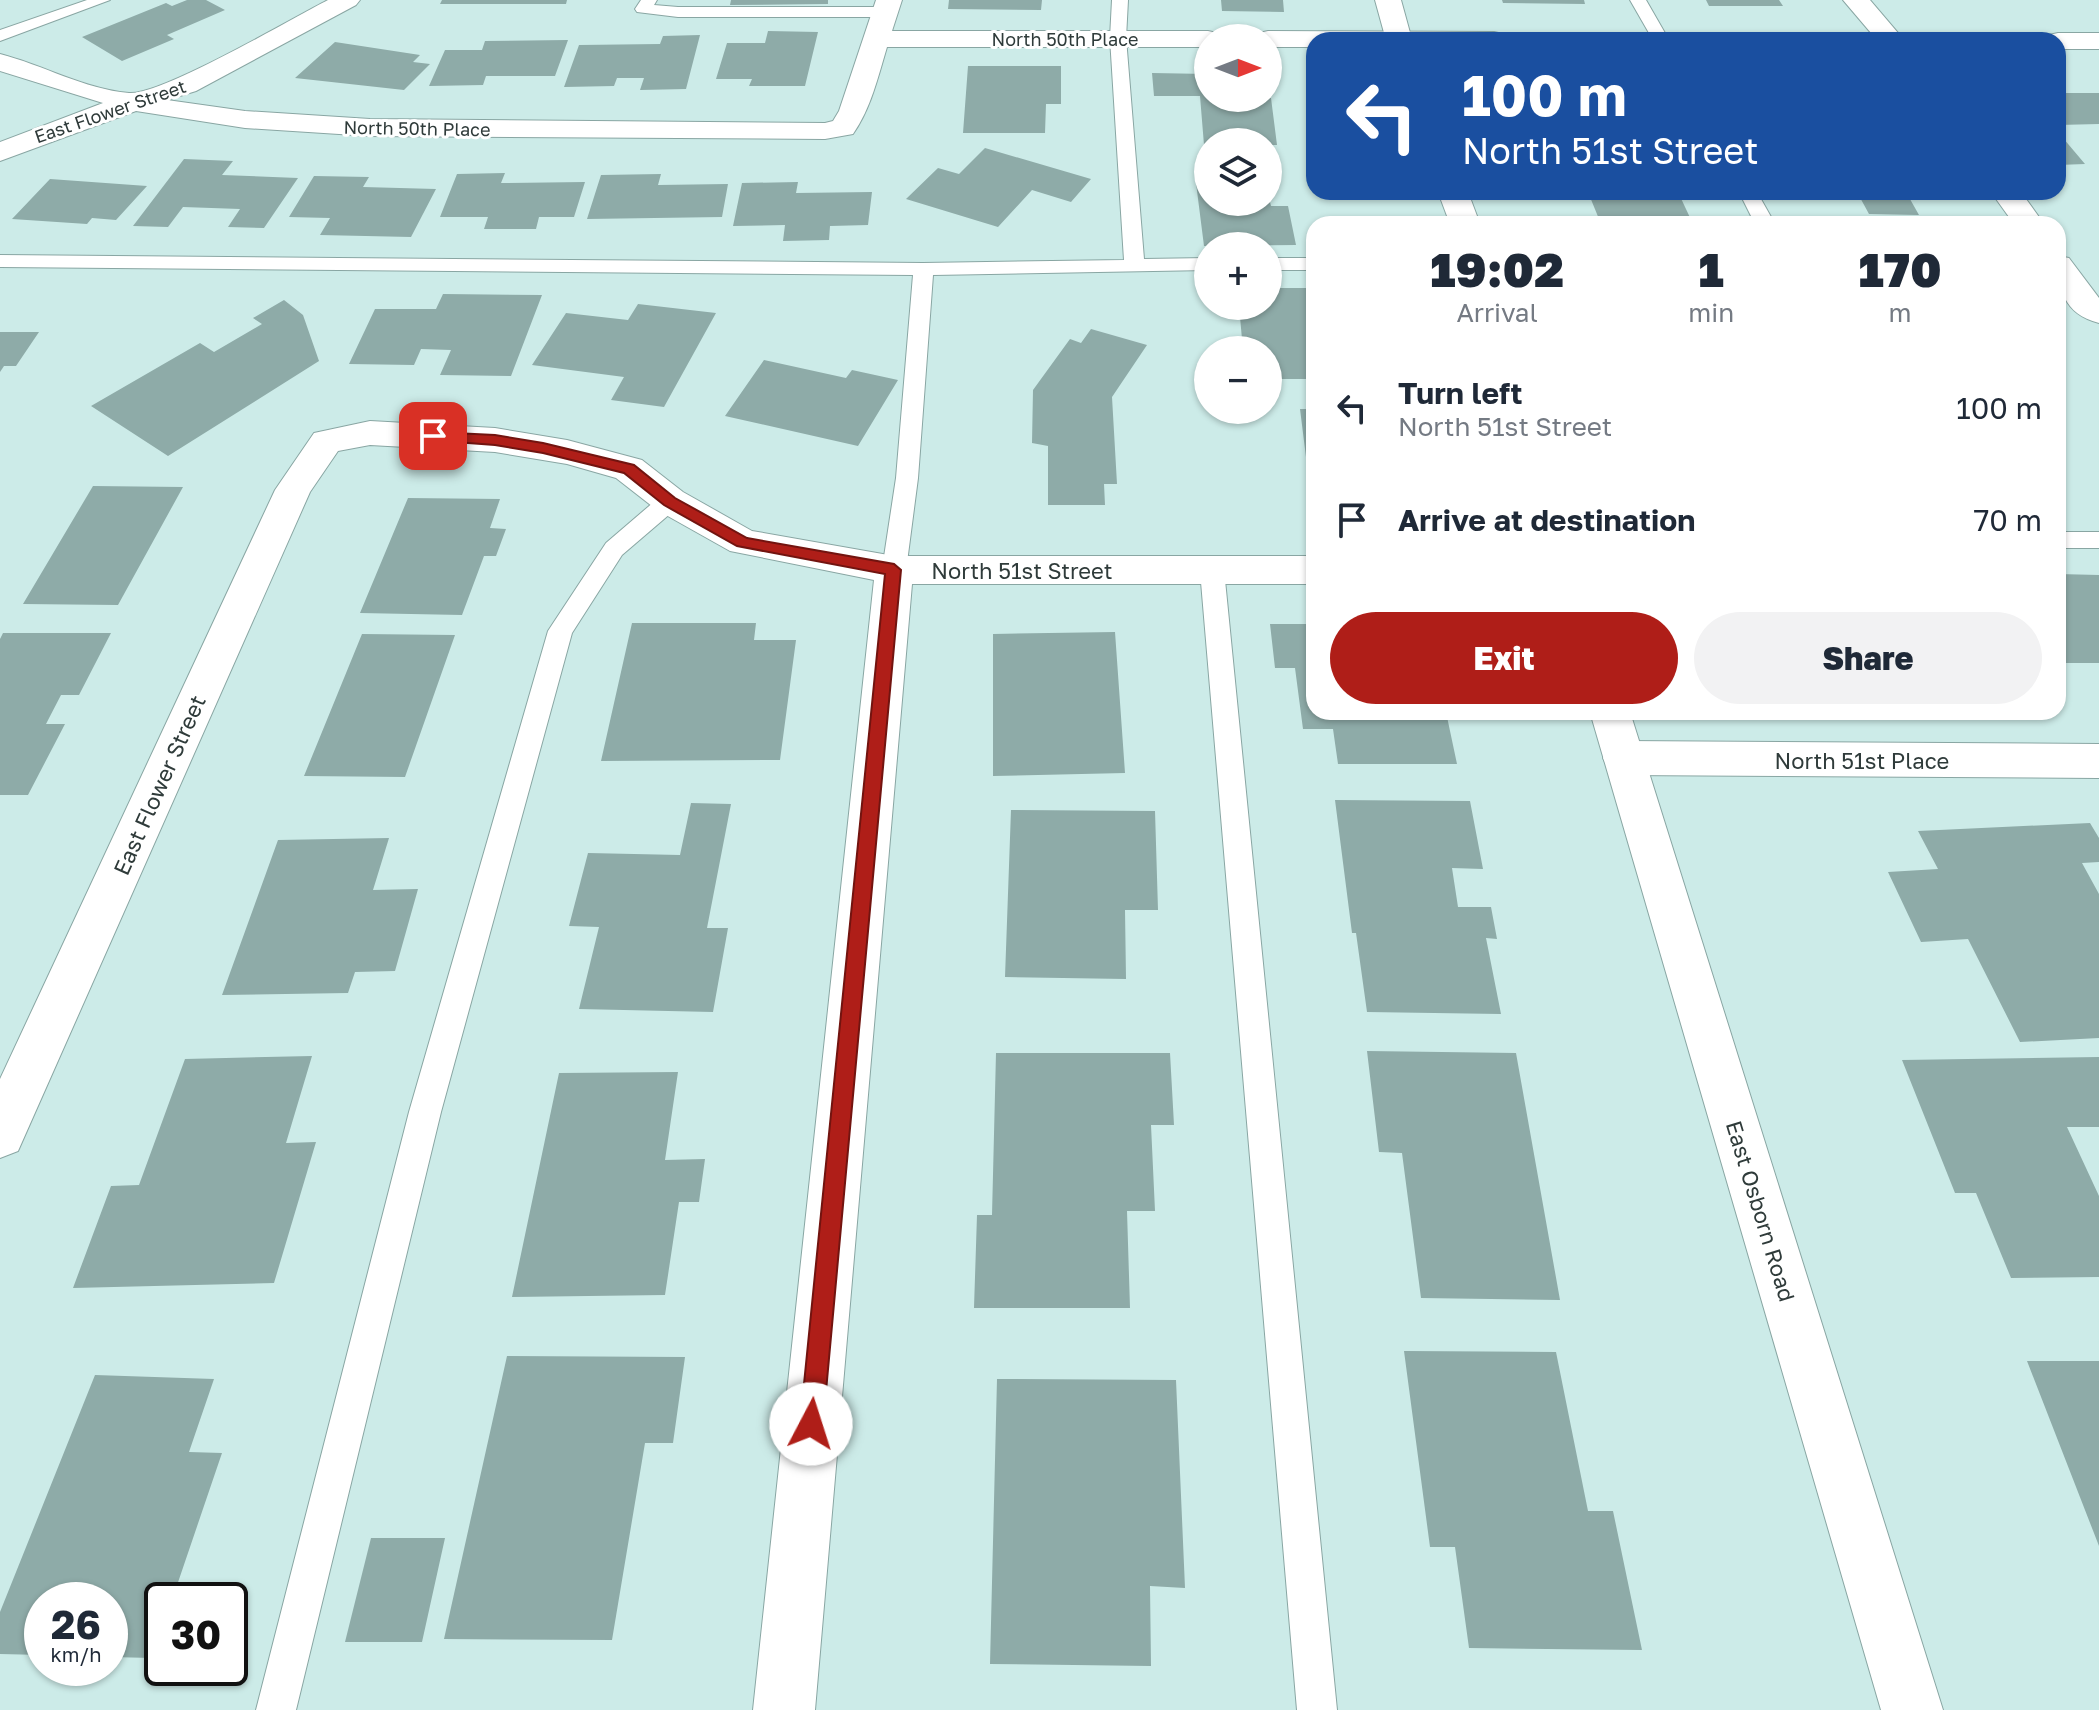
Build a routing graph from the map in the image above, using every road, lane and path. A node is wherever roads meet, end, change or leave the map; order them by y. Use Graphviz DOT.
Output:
graph roads {
  1 [pos="102,0"];
  2 [pos="347,0"];
  3 [pos="649,0"];
  4 [pos="1120,0"];
  5 [pos="1388,0"];
  6 [pos="1638,0"];
  7 [pos="1856,0"];
  8 [pos="887,6"];
  9 [pos="1397,32"];
  10 [pos="1656,32"];
  11 [pos="1884,32"];
  12 [pos="0,36"];
  13 [pos="1118,38"];
  14 [pos="874,39"];
  15 [pos="1194,39"];
  16 [pos="1282,39"];
  17 [pos="1306,39"];
  18 [pos="2066,41"];
  19 [pos="2099,41"];
  20 [pos="0,62"];
  21 [pos="135,103"];
  22 [pos="0,152"];
  23 [pos="0,261"];
  24 [pos="1134,264"];
  25 [pos="1194,264"];
  26 [pos="1282,264"];
  27 [pos="1306,264"];
  28 [pos="923,269"];
  29 [pos="2066,276"];
  30 [pos="2099,313"];
  31 [pos="326,441"];
  32 [pos="670,501"];
  33 [pos="2066,540"];
  34 [pos="2099,540"];
  35 [pos="894,570"];
  36 [pos="1212,570"];
  37 [pos="1306,570"];
  38 [pos="1617,735"];
  39 [pos="2099,761"];
  40 [pos="0,1134"];
  41 [pos="276,1710"];
  42 [pos="784,1710"];
  43 [pos="1317,1710"];
  44 [pos="1912,1710"];
  1 -- 12 [label="lane"];
  2 -- 21 [label="street, East Flower Street"];
  3 -- 8 [label="lane"];
  4 -- 13 [label="lane"];
  5 -- 9 [label="street"];
  6 -- 10 [label="lane"];
  7 -- 11 [label="street"];
  8 -- 14 [label="street"];
  13 -- 14 [label="street, North 50th Place"];
  13 -- 15 [label="street, North 50th Place"];
  13 -- 24 [label="lane"];
  14 -- 21 [label="street, North 50th Place"];
  16 -- 17 [label="street"];
  18 -- 19 [label="street"];
  20 -- 21 [label="street, North 50th Place"];
  21 -- 22 [label="street, East Flower Street"];
  23 -- 28 [label="lane"];
  24 -- 25 [label="lane"];
  24 -- 28 [label="lane"];
  26 -- 27 [label="lane"];
  28 -- 35 [label="lane"];
  29 -- 30 [label="street"];
  31 -- 32 [label="street, North 51st Street"];
  31 -- 40 [label="street, East Flower Street"];
  32 -- 35 [label="street, North 51st Street"];
  32 -- 41 [label="lane"];
  33 -- 34 [label="lane"];
  35 -- 36 [label="street, North 51st Street"];
  35 -- 42 [label="street"];
  36 -- 37 [label="street, North 51st Street"];
  36 -- 43 [label="lane"];
  38 -- 39 [label="street, North 51st Place"];
  38 -- 44 [label="street, East Osborn Road"];
}
